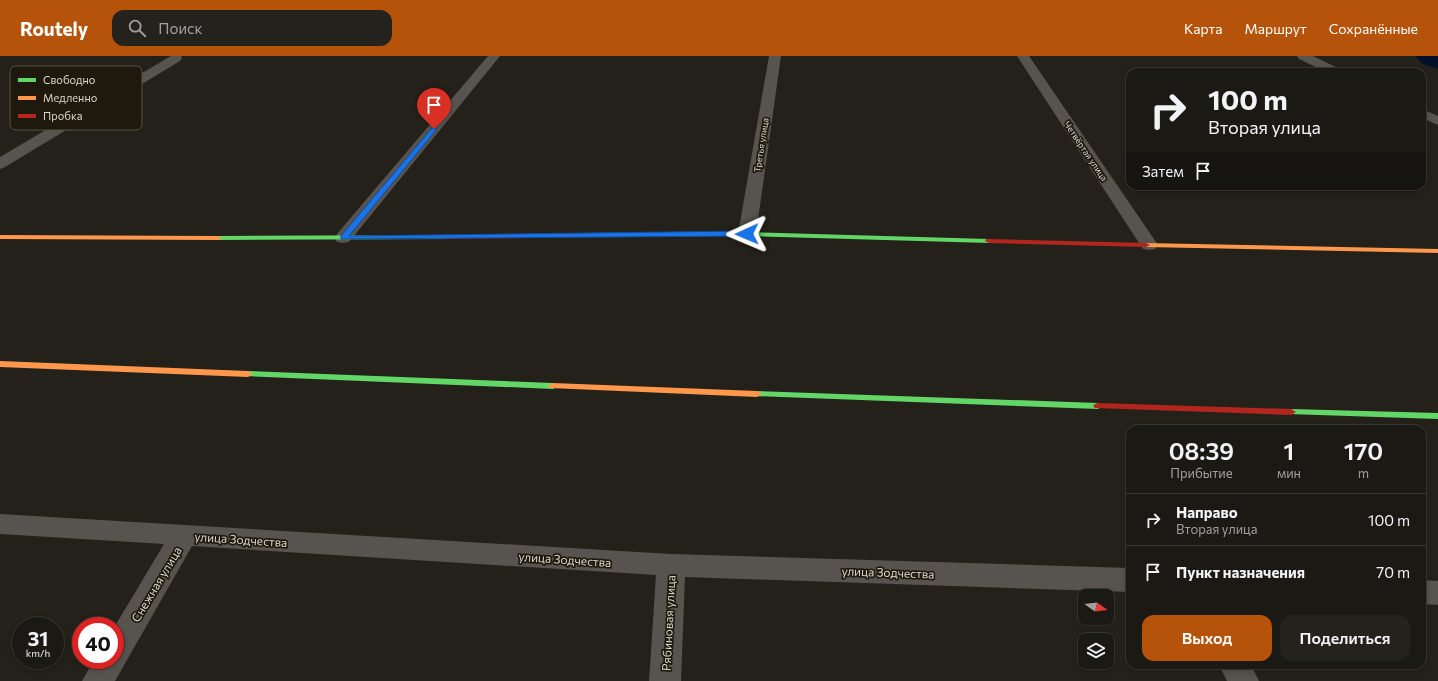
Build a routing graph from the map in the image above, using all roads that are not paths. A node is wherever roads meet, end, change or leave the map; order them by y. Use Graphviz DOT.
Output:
graph roads {
  1 [pos="494,56"];
  2 [pos="775,56"];
  3 [pos="1023,56"];
  4 [pos="1303,56"];
  5 [pos="176,58"];
  6 [pos="1328,68"];
  7 [pos="142,78"];
  8 [pos="1426,115"];
  9 [pos="1438,121"];
  10 [pos="56,130"];
  11 [pos="0,164"];
  12 [pos="747,234"];
  13 [pos="0,237"];
  14 [pos="343,238"];
  15 [pos="1149,245"];
  16 [pos="1438,250"];
  17 [pos="0,364"];
  18 [pos="1438,416"];
  19 [pos="0,524"];
  20 [pos="184,535"];
  21 [pos="671,565"];
  22 [pos="1126,580"];
  23 [pos="1426,592"];
  24 [pos="1438,593"];
  25 [pos="124,638"];
  26 [pos="105,669"];
  27 [pos="1237,669"];
  28 [pos="98,681"];
  29 [pos="665,681"];
  30 [pos="1243,681"];
  1 -- 14 [label="street"];
  2 -- 12 [label="street, Третья улица"];
  3 -- 15 [label="street, Четвёртая улица"];
  4 -- 6 [label="street"];
  5 -- 7 [label="street"];
  8 -- 9 [label="street"];
  10 -- 11 [label="street"];
  12 -- 14 [label="street"];
  12 -- 15 [label="street"];
  13 -- 14 [label="street"];
  15 -- 16 [label="street"];
  17 -- 18 [label="street"];
  19 -- 20 [label="street, улица Зодчества"];
  20 -- 21 [label="street, улица Зодчества"];
  20 -- 25 [label="street, Снежная улица"];
  21 -- 22 [label="street, улица Зодчества"];
  21 -- 29 [label="street, Рябиновая улица"];
  23 -- 24 [label="street"];
  26 -- 28 [label="street"];
  27 -- 30 [label="street"];
}
